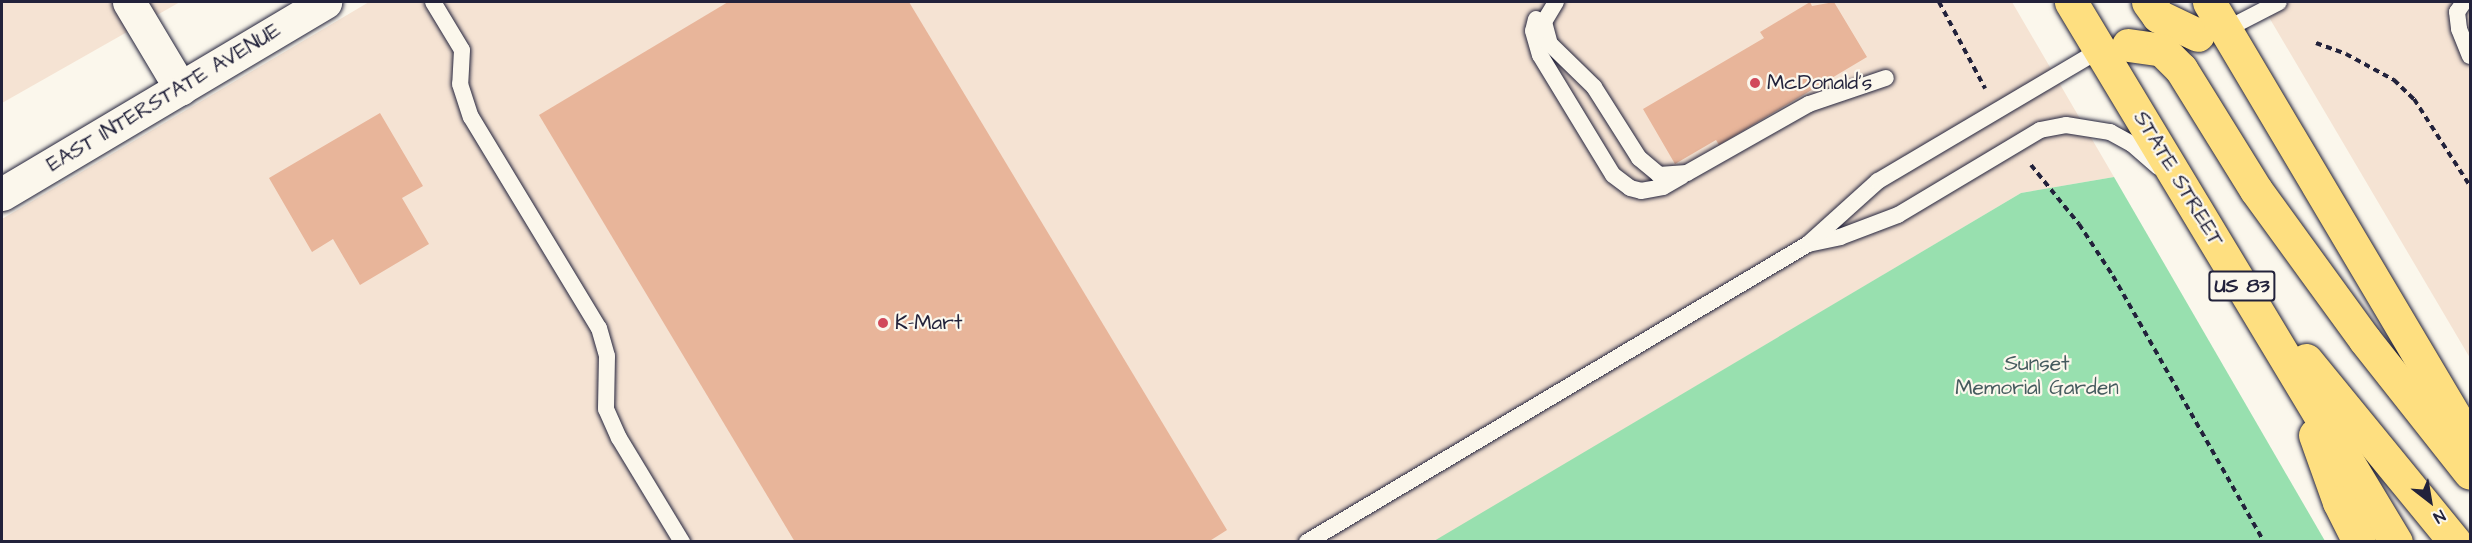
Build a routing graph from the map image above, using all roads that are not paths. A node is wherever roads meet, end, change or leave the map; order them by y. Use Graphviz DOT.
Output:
graph roads {
  1 [pos="129,2"];
  2 [pos="325,2"];
  3 [pos="433,2"];
  4 [pos="1555,2"];
  5 [pos="2071,2"];
  6 [pos="2148,2"];
  7 [pos="2209,2"];
  8 [pos="2279,2"];
  9 [pos="2462,6"];
  10 [pos="2213,33"];
  11 [pos="2114,47"];
  12 [pos="2470,56"];
  13 [pos="1886,78"];
  14 [pos="180,88"];
  15 [pos="1687,173"];
  16 [pos="2185,191"];
  17 [pos="2,194"];
  18 [pos="1808,244"];
  19 [pos="2239,280"];
  20 [pos="2288,363"];
  21 [pos="2470,442"];
  22 [pos="2470,473"];
  23 [pos="682,542"];
  24 [pos="1308,542"];
  25 [pos="2359,542"];
  26 [pos="2396,542"];
  27 [pos="2455,542"];
  1 -- 14 [label="street"];
  2 -- 14 [label="street, EAST INTERSTATE AVENUE"];
  3 -- 23 [label="lane"];
  4 -- 15 [label="lane"];
  4 -- 15 [label="lane"];
  5 -- 11 [label="highway, STATE STREET / US 83"];
  6 -- 10 [label="highway"];
  7 -- 10 [label="highway"];
  8 -- 10 [label="lane"];
  9 -- 12 [label="lane"];
  10 -- 11 [label="lane"];
  10 -- 21 [label="highway"];
  11 -- 16 [label="highway, STATE STREET / US 83"];
  11 -- 18 [label="lane"];
  11 -- 22 [label="highway"];
  13 -- 15 [label="lane"];
  14 -- 17 [label="street, EAST INTERSTATE AVENUE"];
  16 -- 18 [label="lane"];
  16 -- 19 [label="highway, STATE STREET / US 83"];
  18 -- 24 [label="lane"];
  19 -- 20 [label="highway, STATE STREET / US 83"];
  19 -- 27 [label="highway"];
  20 -- 25 [label="highway"];
  20 -- 26 [label="highway, STATE STREET / US 83"];
}
